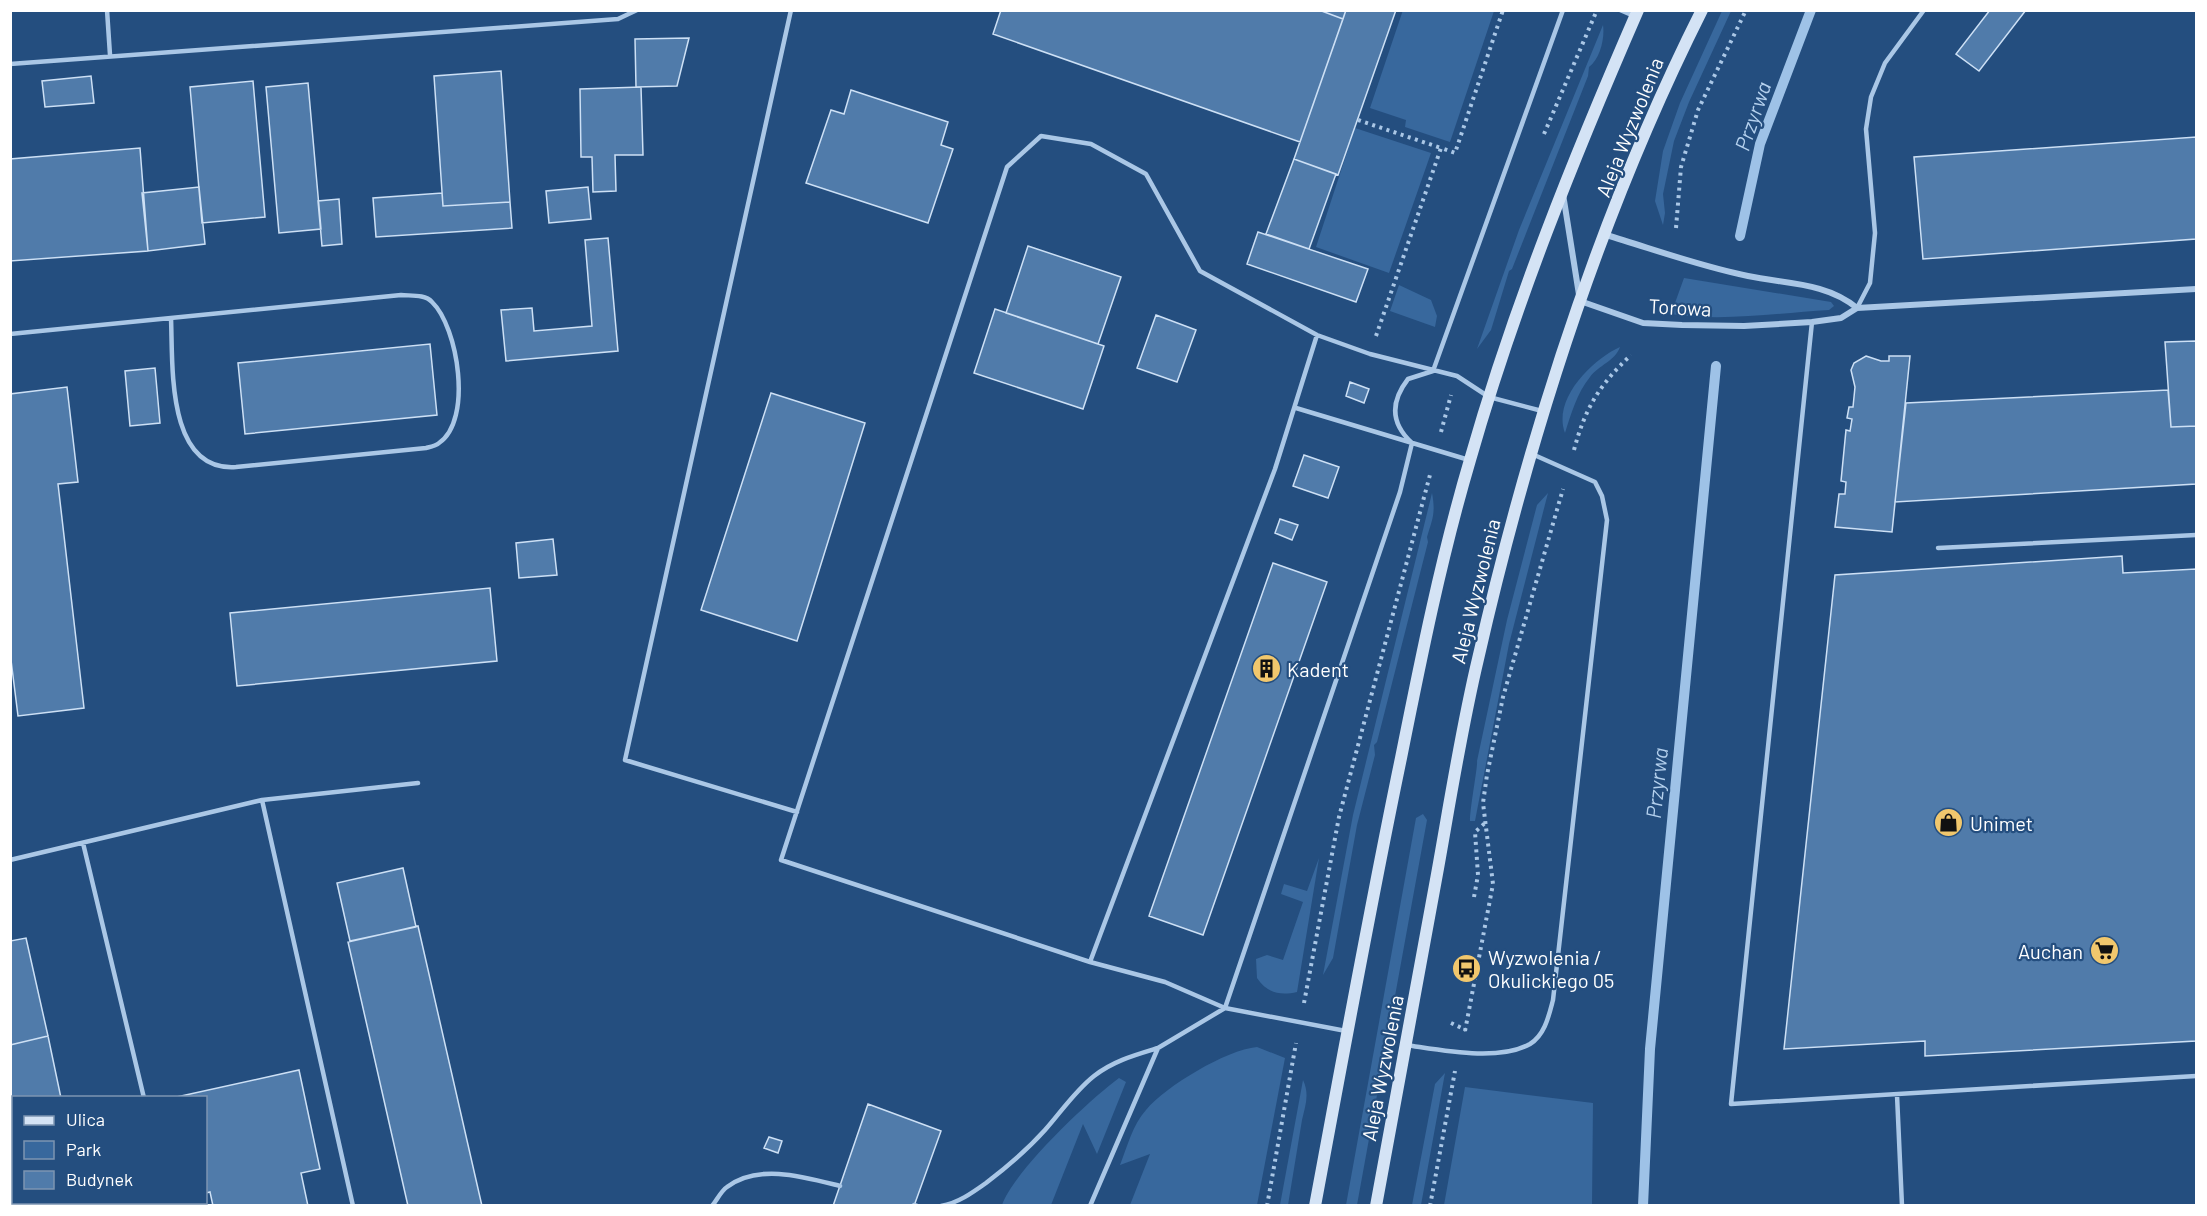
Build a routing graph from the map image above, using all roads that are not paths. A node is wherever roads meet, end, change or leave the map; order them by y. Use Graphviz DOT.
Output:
graph roads {
  1 [pos="107,10"];
  2 [pos="637,10"];
  3 [pos="791,10"];
  4 [pos="1563,10"];
  5 [pos="1620,10"];
  6 [pos="1702,10"];
  7 [pos="1924,10"];
  8 [pos="1636,14"];
  9 [pos="110,55"];
  10 [pos="10,64"];
  11 [pos="1562,188"];
  12 [pos="1606,235"];
  13 [pos="2196,289"];
  14 [pos="1580,301"];
  15 [pos="1857,308"];
  16 [pos="171,318"];
  17 [pos="1812,322"];
  18 [pos="10,334"];
  19 [pos="1317,335"];
  20 [pos="1433,371"];
  21 [pos="1490,397"];
  22 [pos="1296,408"];
  23 [pos="1544,411"];
  24 [pos="1412,443"];
  25 [pos="1532,453"];
  26 [pos="1469,461"];
  27 [pos="2196,535"];
  28 [pos="1938,548"];
  29 [pos="418,783"];
  30 [pos="262,800"];
  31 [pos="797,812"];
  32 [pos="83,843"];
  33 [pos="10,860"];
  34 [pos="1090,962"];
  35 [pos="1225,1008"];
  36 [pos="1347,1032"];
  37 [pos="1406,1045"];
  38 [pos="1158,1048"];
  39 [pos="2196,1076"];
  40 [pos="1897,1095"];
  41 [pos="144,1096"];
  42 [pos="840,1186"];
  43 [pos="353,1206"];
  44 [pos="712,1206"];
  45 [pos="941,1206"];
  46 [pos="1090,1206"];
  47 [pos="1315,1206"];
  48 [pos="1376,1206"];
  49 [pos="1902,1206"];
  1 -- 9 [label="lane"];
  2 -- 9 [label="lane"];
  3 -- 31 [label="lane"];
  4 -- 20 [label="lane"];
  5 -- 8 [label="lane"];
  6 -- 12 [label="main road, Aleja Wyzwolenia"];
  7 -- 15 [label="lane"];
  8 -- 11 [label="main road, Aleja Wyzwolenia"];
  9 -- 10 [label="lane"];
  11 -- 14 [label="street"];
  11 -- 21 [label="main road, Aleja Wyzwolenia"];
  12 -- 14 [label="main road, Aleja Wyzwolenia"];
  12 -- 15 [label="street, Torowa"];
  13 -- 15 [label="street, Torowa"];
  14 -- 17 [label="street, Torowa"];
  14 -- 23 [label="main road, Aleja Wyzwolenia"];
  15 -- 17 [label="street, Torowa"];
  16 -- 16 [label="lane"];
  16 -- 18 [label="lane"];
  17 -- 40 [label="lane"];
  19 -- 20 [label="lane"];
  19 -- 22 [label="lane"];
  19 -- 31 [label="lane"];
  20 -- 21 [label="lane"];
  20 -- 24 [label="lane"];
  21 -- 23 [label="lane"];
  21 -- 26 [label="main road, Aleja Wyzwolenia"];
  22 -- 24 [label="lane"];
  22 -- 34 [label="lane"];
  23 -- 25 [label="main road, Aleja Wyzwolenia"];
  24 -- 26 [label="lane"];
  24 -- 35 [label="lane"];
  25 -- 37 [label="main road, Aleja Wyzwolenia"];
  25 -- 37 [label="lane"];
  26 -- 36 [label="main road, Aleja Wyzwolenia"];
  27 -- 28 [label="lane"];
  29 -- 30 [label="lane"];
  30 -- 32 [label="lane"];
  30 -- 43 [label="lane"];
  31 -- 34 [label="lane"];
  32 -- 33 [label="lane"];
  32 -- 41 [label="lane"];
  34 -- 35 [label="lane"];
  35 -- 36 [label="lane"];
  35 -- 38 [label="lane"];
  36 -- 47 [label="main road, Aleja Wyzwolenia"];
  37 -- 48 [label="main road, Aleja Wyzwolenia"];
  38 -- 45 [label="lane"];
  38 -- 46 [label="lane"];
  39 -- 40 [label="lane"];
  40 -- 49 [label="lane"];
  42 -- 44 [label="lane"];
}
